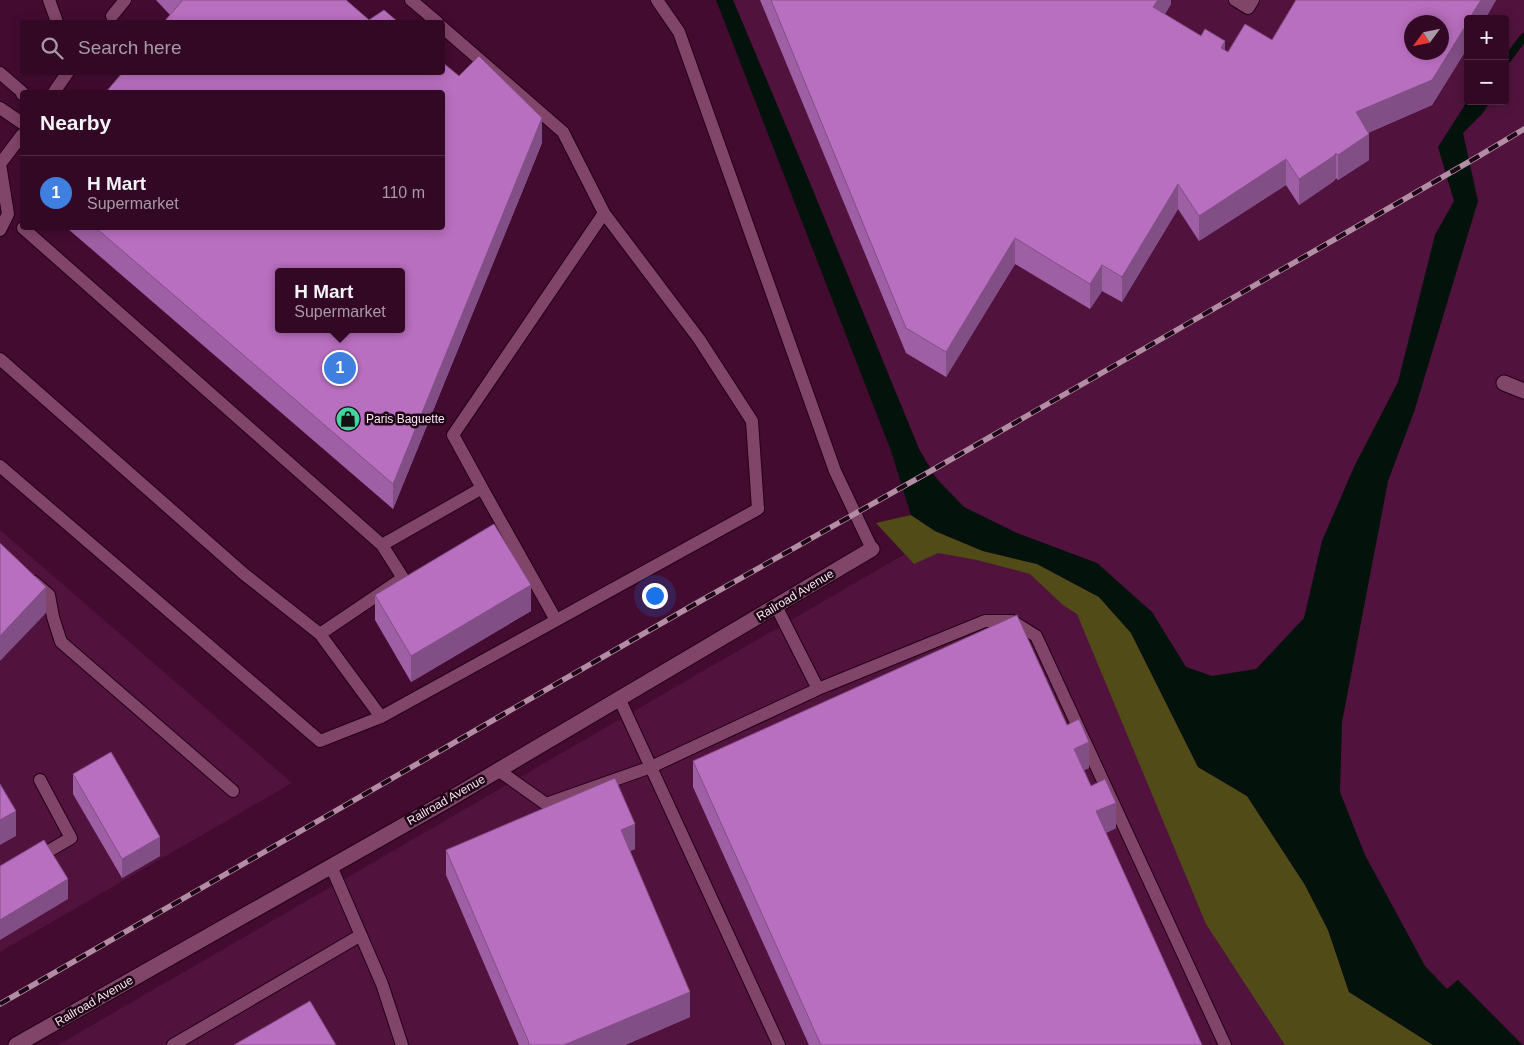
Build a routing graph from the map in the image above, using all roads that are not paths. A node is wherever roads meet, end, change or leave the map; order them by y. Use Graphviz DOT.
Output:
graph roads {
  1 [pos="49,0"];
  2 [pos="125,0"];
  3 [pos="411,0"];
  4 [pos="656,0"];
  5 [pos="1235,0"];
  6 [pos="1254,0"];
  7 [pos="112,16"];
  8 [pos="56,20"];
  9 [pos="435,20"];
  10 [pos="445,30"];
  11 [pos="0,73"];
  12 [pos="66,75"];
  13 [pos="20,90"];
  14 [pos="55,90"];
  15 [pos="0,108"];
  16 [pos="20,122"];
  17 [pos="20,138"];
  18 [pos="604,213"];
  19 [pos="8,214"];
  20 [pos="20,224"];
  21 [pos="0,230"];
  22 [pos="26,230"];
  23 [pos="0,359"];
  24 [pos="1504,383"];
  25 [pos="1524,391"];
  26 [pos="0,466"];
  27 [pos="482,488"];
  28 [pos="382,545"];
  29 [pos="872,549"];
  30 [pos="28,577"];
  31 [pos="776,606"];
  32 [pos="556,620"];
  33 [pos="320,634"];
  34 [pos="818,689"];
  35 [pos="619,698"];
  36 [pos="380,717"];
  37 [pos="651,767"];
  38 [pos="498,770"];
  39 [pos="40,780"];
  40 [pos="233,791"];
  41 [pos="24,865"];
  42 [pos="332,866"];
  43 [pos="361,935"];
  44 [pos="16,1045"];
  45 [pos="174,1045"];
  46 [pos="402,1045"];
  47 [pos="779,1045"];
  48 [pos="1225,1045"];
  1 -- 8 [label="lane"];
  2 -- 7 [label="lane"];
  3 -- 9 [label="lane"];
  4 -- 29 [label="lane"];
  5 -- 6 [label="lane"];
  10 -- 18 [label="lane"];
  11 -- 13 [label="lane"];
  12 -- 14 [label="lane"];
  15 -- 16 [label="lane"];
  17 -- 19 [label="lane"];
  18 -- 27 [label="lane"];
  18 -- 32 [label="lane"];
  19 -- 20 [label="lane"];
  19 -- 21 [label="lane"];
  22 -- 28 [label="lane"];
  23 -- 33 [label="lane"];
  24 -- 25 [label="street"];
  26 -- 36 [label="lane"];
  27 -- 28 [label="lane"];
  27 -- 32 [label="lane"];
  28 -- 33 [label="lane"];
  29 -- 31 [label="street, Railroad Avenue"];
  30 -- 40 [label="lane"];
  31 -- 34 [label="lane"];
  31 -- 35 [label="street, Railroad Avenue"];
  32 -- 36 [label="lane"];
  33 -- 36 [label="lane"];
  34 -- 37 [label="lane"];
  34 -- 48 [label="lane"];
  35 -- 37 [label="lane"];
  35 -- 38 [label="street, Railroad Avenue"];
  37 -- 38 [label="lane"];
  37 -- 47 [label="lane"];
  38 -- 42 [label="street, Railroad Avenue"];
  39 -- 41 [label="lane"];
  42 -- 43 [label="lane"];
  42 -- 44 [label="street, Railroad Avenue"];
  43 -- 45 [label="lane"];
  43 -- 46 [label="lane"];
}
